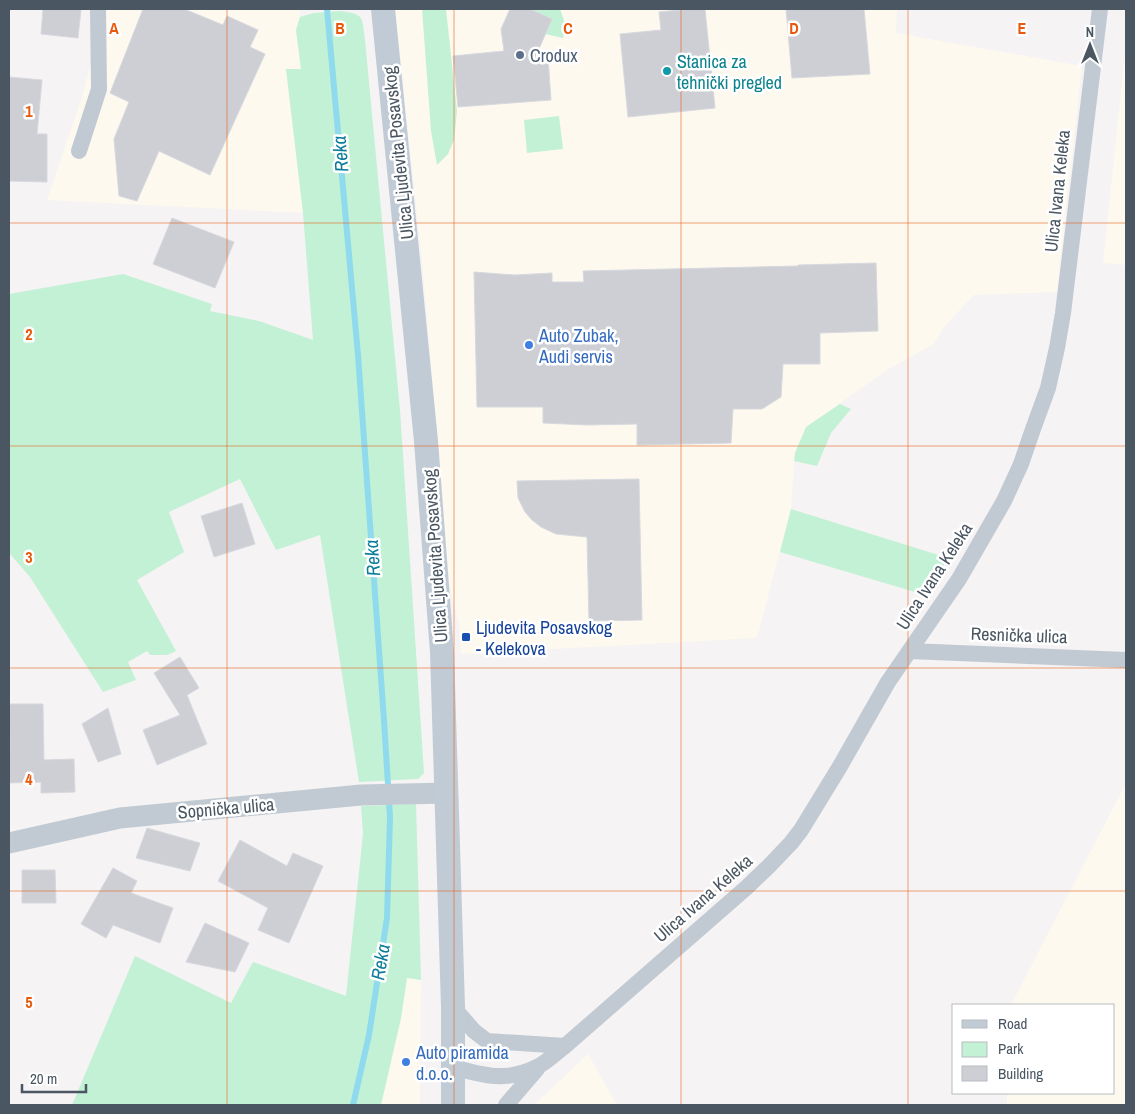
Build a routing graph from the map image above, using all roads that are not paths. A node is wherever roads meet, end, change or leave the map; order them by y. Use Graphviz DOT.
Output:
graph roads {
  1 [pos="98,9"];
  2 [pos="383,9"];
  3 [pos="1100,9"];
  4 [pos="78,151"];
  5 [pos="910,651"];
  6 [pos="1126,660"];
  7 [pos="447,793"];
  8 [pos="9,843"];
  9 [pos="453,1007"];
  10 [pos="565,1046"];
  11 [pos="453,1067"];
  12 [pos="538,1067"];
  13 [pos="453,1105"];
  14 [pos="506,1105"];
  1 -- 4 [label="street"];
  2 -- 7 [label="main road, Ulica Ljudevita Posavskog"];
  3 -- 5 [label="street, Ulica Ivana Keleka"];
  5 -- 6 [label="street, Resnička ulica"];
  5 -- 10 [label="street, Ulica Ivana Keleka"];
  7 -- 8 [label="street, Sopnička ulica"];
  7 -- 9 [label="main road, Ulica Ljudevita Posavskog"];
  9 -- 10 [label="street"];
  9 -- 11 [label="main road, Ulica Ljudevita Posavskog"];
  10 -- 12 [label="street, Ulica Ivana Keleka"];
  11 -- 12 [label="street, Ulica Ivana Keleka"];
  11 -- 13 [label="main road, Ulica Ljudevita Posavskog"];
  12 -- 14 [label="street, Ulica Ivana Keleka"];
}
